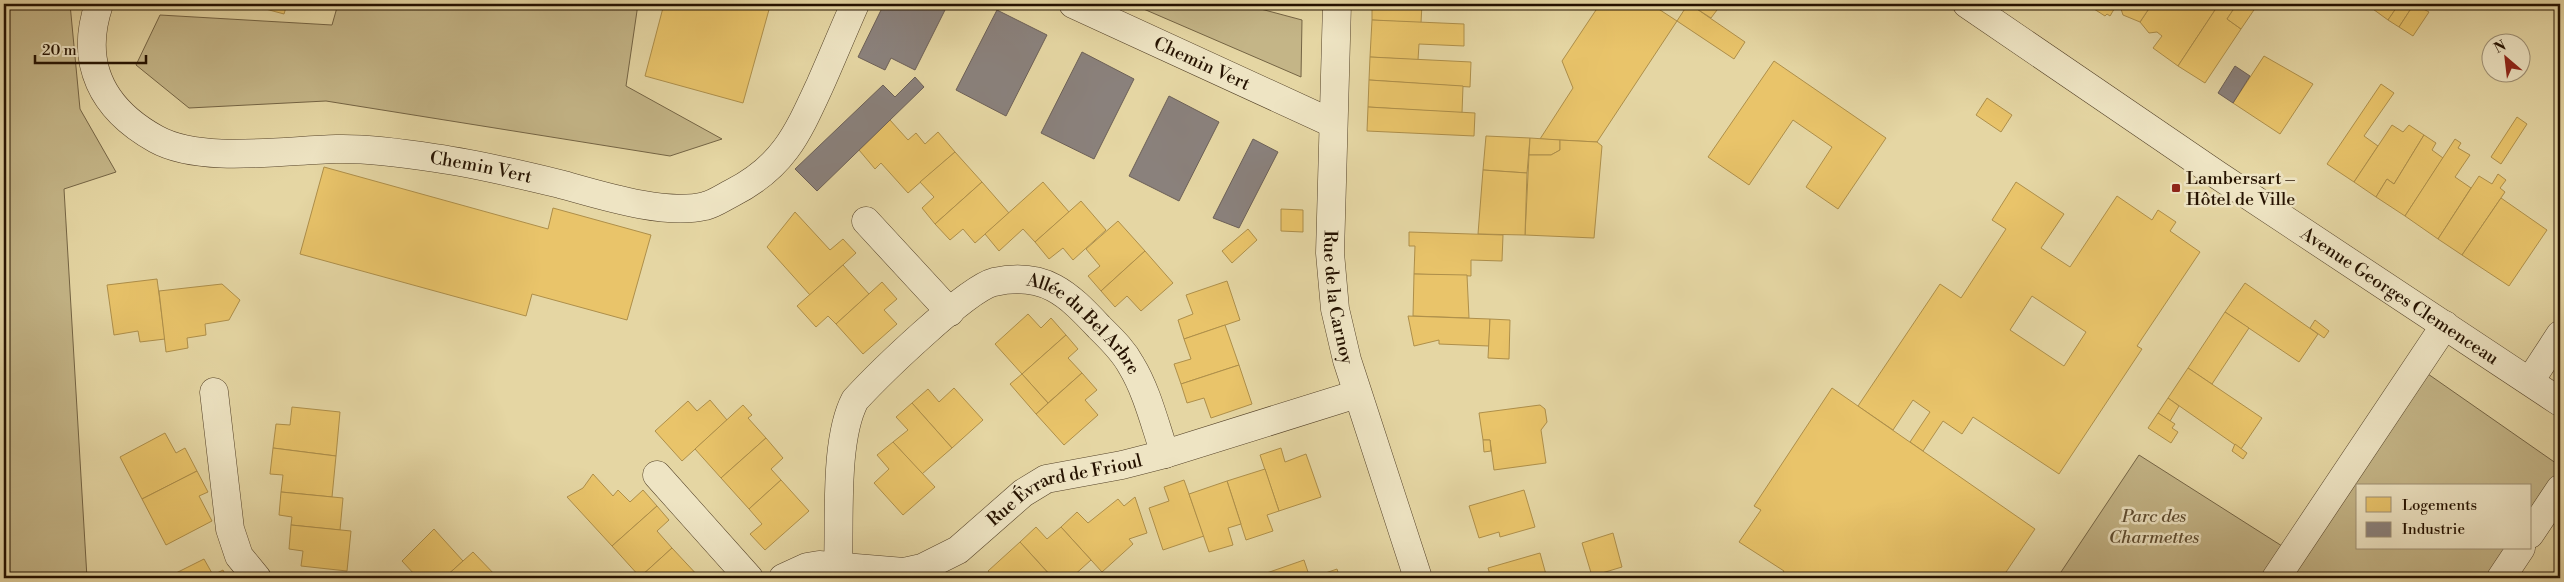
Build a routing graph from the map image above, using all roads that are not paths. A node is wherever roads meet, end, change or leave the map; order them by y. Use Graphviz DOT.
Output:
graph roads {
  1 [pos="98,4"];
  2 [pos="855,4"];
  3 [pos="1073,4"];
  4 [pos="1337,4"];
  5 [pos="1967,4"];
  6 [pos="1332,122"];
  7 [pos="866,220"];
  8 [pos="950,312"];
  9 [pos="2445,325"];
  10 [pos="2560,335"];
  11 [pos="2530,381"];
  12 [pos="214,392"];
  13 [pos="1357,394"];
  14 [pos="2560,402"];
  15 [pos="1166,454"];
  16 [pos="657,475"];
  17 [pos="2560,489"];
  18 [pos="2532,531"];
  19 [pos="2520,550"];
  20 [pos="838,566"];
  21 [pos="904,575"];
  22 [pos="257,578"];
  23 [pos="749,578"];
  24 [pos="783,578"];
  25 [pos="1418,578"];
  26 [pos="2276,578"];
  27 [pos="2501,578"];
  1 -- 2 [label="street, Chemin Vert"];
  3 -- 6 [label="street, Chemin Vert"];
  4 -- 6 [label="street, Rue de la Carnoy"];
  5 -- 9 [label="street, Avenue Georges Clemenceau"];
  6 -- 13 [label="street, Rue de la Carnoy"];
  7 -- 8 [label="street"];
  8 -- 15 [label="street, Allée du Bel Arbre"];
  8 -- 20 [label="street, Allée du Bel Arbre"];
  9 -- 11 [label="street, Avenue Georges Clemenceau"];
  9 -- 26 [label="street"];
  10 -- 11 [label="street"];
  11 -- 14 [label="street, Avenue Georges Clemenceau"];
  12 -- 22 [label="street"];
  13 -- 15 [label="street, Rue Évrard de Frioul"];
  13 -- 25 [label="street, Rue de la Carnoy"];
  15 -- 21 [label="street, Rue Évrard de Frioul"];
  16 -- 23 [label="street"];
  17 -- 18 [label="street"];
  19 -- 27 [label="street"];
  20 -- 21 [label="street, Rue Évrard de Frioul"];
  20 -- 24 [label="street, Rue Évrard de Frioul"];
}
